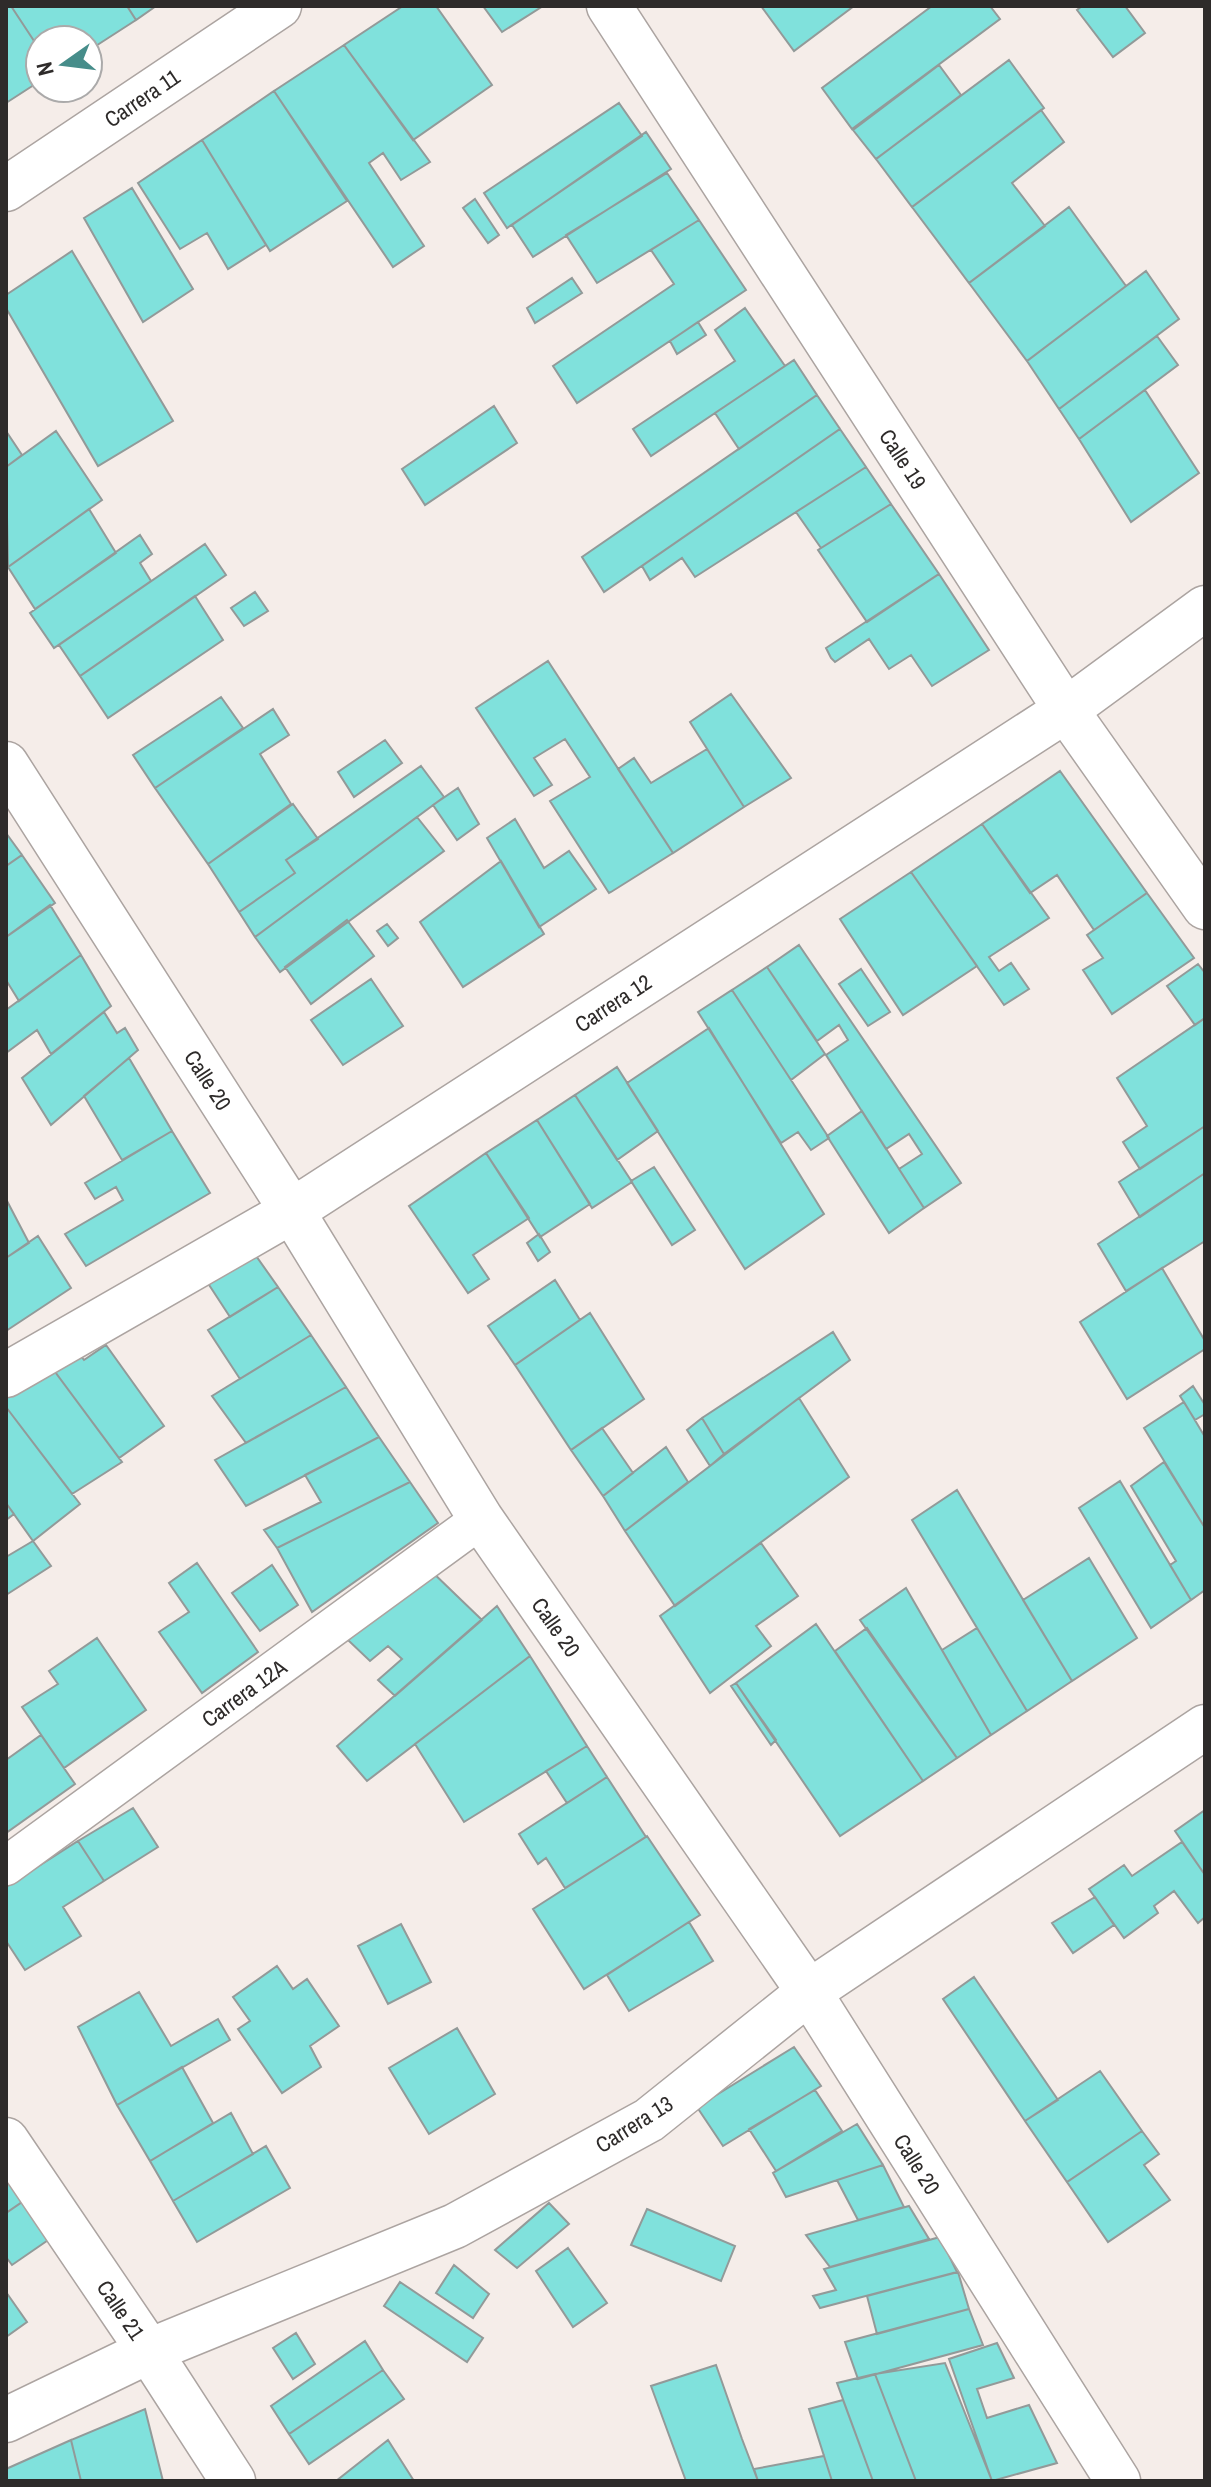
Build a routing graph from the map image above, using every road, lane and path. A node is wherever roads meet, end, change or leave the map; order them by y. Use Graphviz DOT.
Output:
graph roads {
  1 [pos="279,6"];
  2 [pos="609,6"];
  3 [pos="6,189"];
  4 [pos="1205,608"];
  5 [pos="1066,710"];
  6 [pos="6,764"];
  7 [pos="1205,907"];
  8 [pos="292,1211"];
  9 [pos="6,1375"];
  10 [pos="481,1519"];
  11 [pos="1205,1727"];
  12 [pos="6,1866"];
  13 [pos="809,1992"];
  14 [pos="6,2140"];
  15 [pos="149,2351"];
  16 [pos="6,2420"];
  17 [pos="233,2481"];
  18 [pos="1118,2481"];
  1 -- 3 [label="street, Carrera 11"];
  2 -- 5 [label="street, Calle 19"];
  4 -- 5 [label="street, Carrera 12"];
  5 -- 7 [label="street, Calle 19"];
  5 -- 8 [label="street, Carrera 12"];
  6 -- 8 [label="street, Calle 20"];
  8 -- 9 [label="street, Carrera 12"];
  8 -- 10 [label="street, Calle 20"];
  10 -- 12 [label="street, Carrera 12A"];
  10 -- 13 [label="street, Calle 20"];
  11 -- 13 [label="street, Carrera 13"];
  13 -- 15 [label="street, Carrera 13"];
  13 -- 18 [label="street, Calle 20"];
  14 -- 15 [label="street, Calle 21"];
  15 -- 16 [label="street, Carrera 13"];
  15 -- 17 [label="street, Calle 21"];
}
